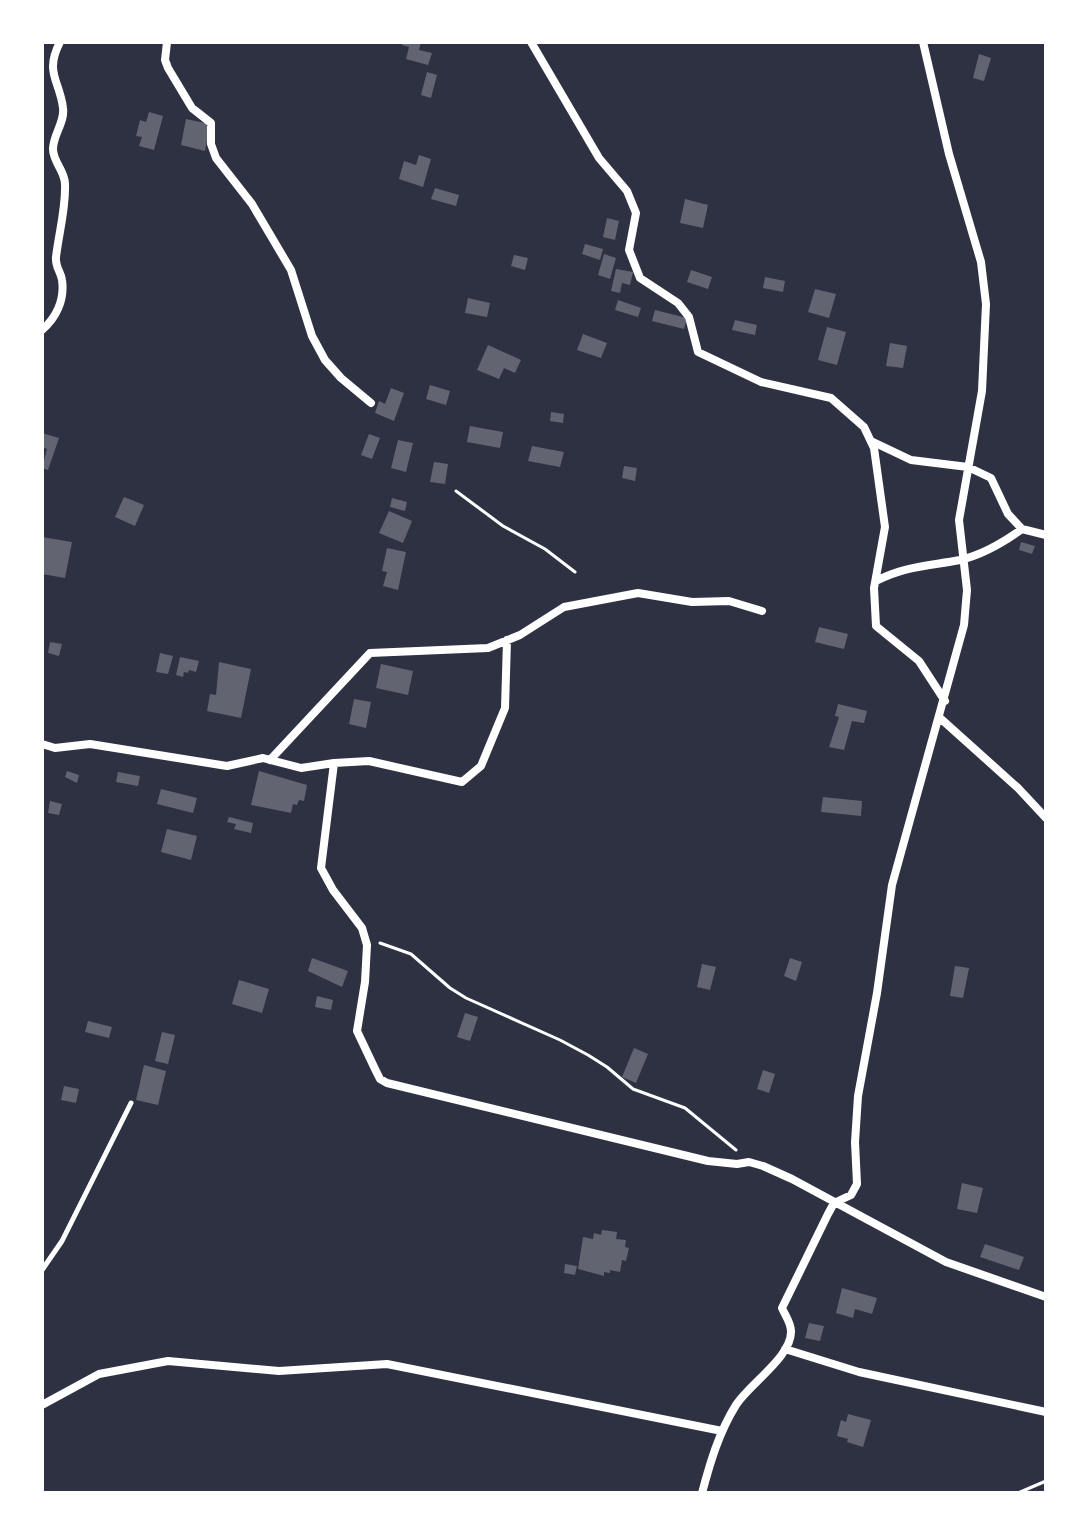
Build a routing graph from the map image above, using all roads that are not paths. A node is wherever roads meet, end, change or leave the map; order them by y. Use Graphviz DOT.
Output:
graph roads {
  1 [pos="60,42"];
  2 [pos="167,42"];
  3 [pos="531,42"];
  4 [pos="923,42"];
  5 [pos="42,330"];
  6 [pos="371,403"];
  7 [pos="871,441"];
  8 [pos="968,467"];
  9 [pos="1022,529"];
  10 [pos="1046,535"];
  11 [pos="963,559"];
  12 [pos="876,581"];
  13 [pos="762,611"];
  14 [pos="507,640"];
  15 [pos="945,701"];
  16 [pos="940,718"];
  17 [pos="42,744"];
  18 [pos="270,760"];
  19 [pos="334,763"];
  20 [pos="1046,818"];
  21 [pos="131,1103"];
  22 [pos="834,1203"];
  23 [pos="42,1270"];
  24 [pos="1046,1297"];
  25 [pos="785,1349"];
  26 [pos="42,1405"];
  27 [pos="1046,1412"];
  28 [pos="722,1431"];
  29 [pos="702,1493"];
  1 -- 5 [label="street"];
  2 -- 6 [label="street"];
  3 -- 7 [label="street"];
  4 -- 8 [label="street"];
  7 -- 8 [label="street"];
  7 -- 12 [label="street"];
  8 -- 9 [label="street"];
  8 -- 11 [label="street"];
  9 -- 10 [label="street"];
  9 -- 11 [label="street"];
  11 -- 12 [label="street"];
  11 -- 15 [label="street"];
  12 -- 15 [label="street"];
  13 -- 14 [label="street"];
  14 -- 18 [label="street"];
  14 -- 19 [label="street"];
  15 -- 16 [label="street"];
  16 -- 20 [label="street"];
  16 -- 22 [label="street"];
  17 -- 18 [label="street"];
  18 -- 19 [label="street"];
  19 -- 22 [label="street"];
  21 -- 23 [label="lane"];
  22 -- 24 [label="street"];
  22 -- 25 [label="street"];
  25 -- 27 [label="street"];
  25 -- 28 [label="street"];
  26 -- 28 [label="street"];
  28 -- 29 [label="street"];
}
